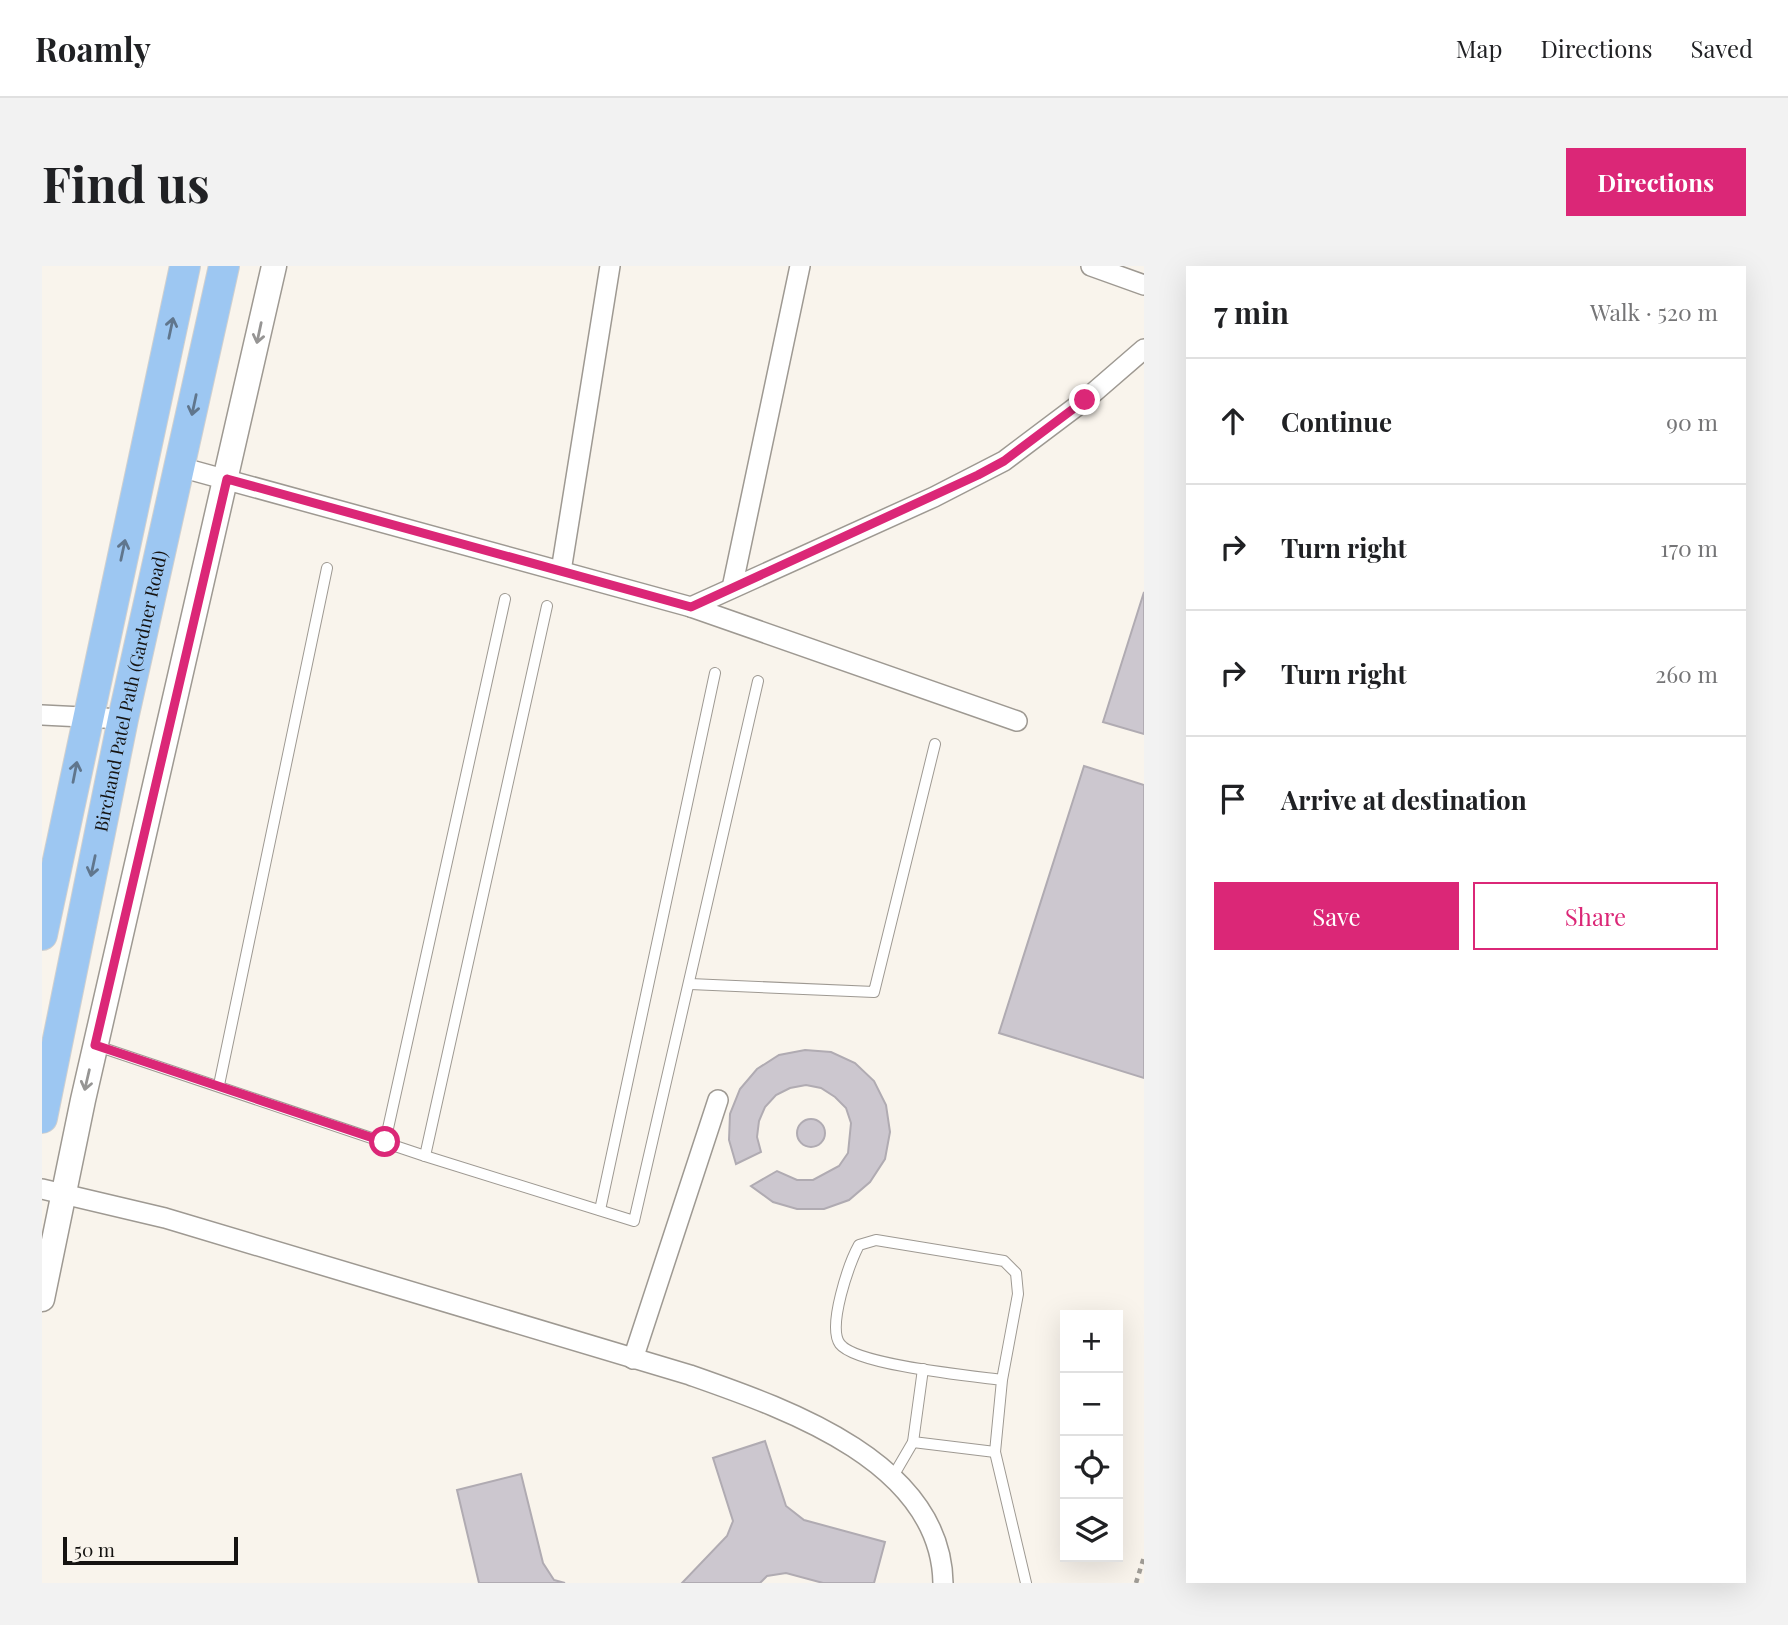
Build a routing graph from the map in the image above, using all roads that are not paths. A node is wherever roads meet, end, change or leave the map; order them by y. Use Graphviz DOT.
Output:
graph roads {
  1 [pos="185,266"];
  2 [pos="224,266"];
  3 [pos="274,266"];
  4 [pos="610,266"];
  5 [pos="800,266"];
  6 [pos="1091,266"];
  7 [pos="1144,285"];
  8 [pos="1144,349"];
  9 [pos="180,467"];
  10 [pos="227,479"];
  11 [pos="327,568"];
  12 [pos="561,572"];
  13 [pos="732,588"];
  14 [pos="505,599"];
  15 [pos="547,606"];
  16 [pos="691,607"];
  17 [pos="715,673"];
  18 [pos="758,681"];
  19 [pos="42,715"];
  20 [pos="86,718"];
  21 [pos="124,719"];
  22 [pos="1017,721"];
  23 [pos="935,744"];
  24 [pos="42,935"];
  25 [pos="691,984"];
  26 [pos="95,1045"];
  27 [pos="219,1085"];
  28 [pos="718,1100"];
  29 [pos="42,1118"];
  30 [pos="385,1142"];
  31 [pos="425,1156"];
  32 [pos="53,1191"];
  33 [pos="600,1210"];
  34 [pos="42,1298"];
  35 [pos="633,1359"];
  36 [pos="923,1369"];
  37 [pos="1002,1380"];
  38 [pos="913,1442"];
  39 [pos="995,1452"];
  40 [pos="892,1478"];
  41 [pos="943,1583"];
  42 [pos="1026,1583"];
  20 -- 1 [label="main road, one-way"];
  2 -- 9 [label="main road, Birchand Patel Path (Gardner Road), one-way"];
  3 -- 10 [label="street, one-way"];
  4 -- 12 [label="street"];
  5 -- 13 [label="street"];
  6 -- 7 [label="street"];
  8 -- 13 [label="street"];
  9 -- 10 [label="street"];
  9 -- 21 [label="main road, Birchand Patel Path (Gardner Road)"];
  10 -- 12 [label="street"];
  10 -- 26 [label="street"];
  11 -- 27 [label="lane"];
  12 -- 16 [label="street"];
  13 -- 16 [label="street"];
  14 -- 30 [label="lane"];
  15 -- 31 [label="lane"];
  16 -- 22 [label="street"];
  17 -- 33 [label="lane"];
  18 -- 25 [label="lane"];
  19 -- 20 [label="street"];
  20 -- 21 [label="street"];
  24 -- 20 [label="main road, one-way"];
  21 -- 29 [label="main road, Birchand Patel Path (Gardner Road), one-way"];
  23 -- 25 [label="lane"];
  25 -- 33 [label="lane"];
  26 -- 27 [label="lane"];
  26 -- 32 [label="street, one-way"];
  27 -- 30 [label="lane"];
  28 -- 35 [label="street"];
  30 -- 31 [label="lane"];
  31 -- 33 [label="lane"];
  32 -- 34 [label="street"];
  32 -- 35 [label="street"];
  35 -- 40 [label="street"];
  36 -- 37 [label="lane"];
  36 -- 37 [label="lane"];
  36 -- 38 [label="lane"];
  37 -- 39 [label="lane"];
  38 -- 39 [label="lane"];
  38 -- 40 [label="lane"];
  39 -- 42 [label="lane"];
  40 -- 41 [label="street"];
}
